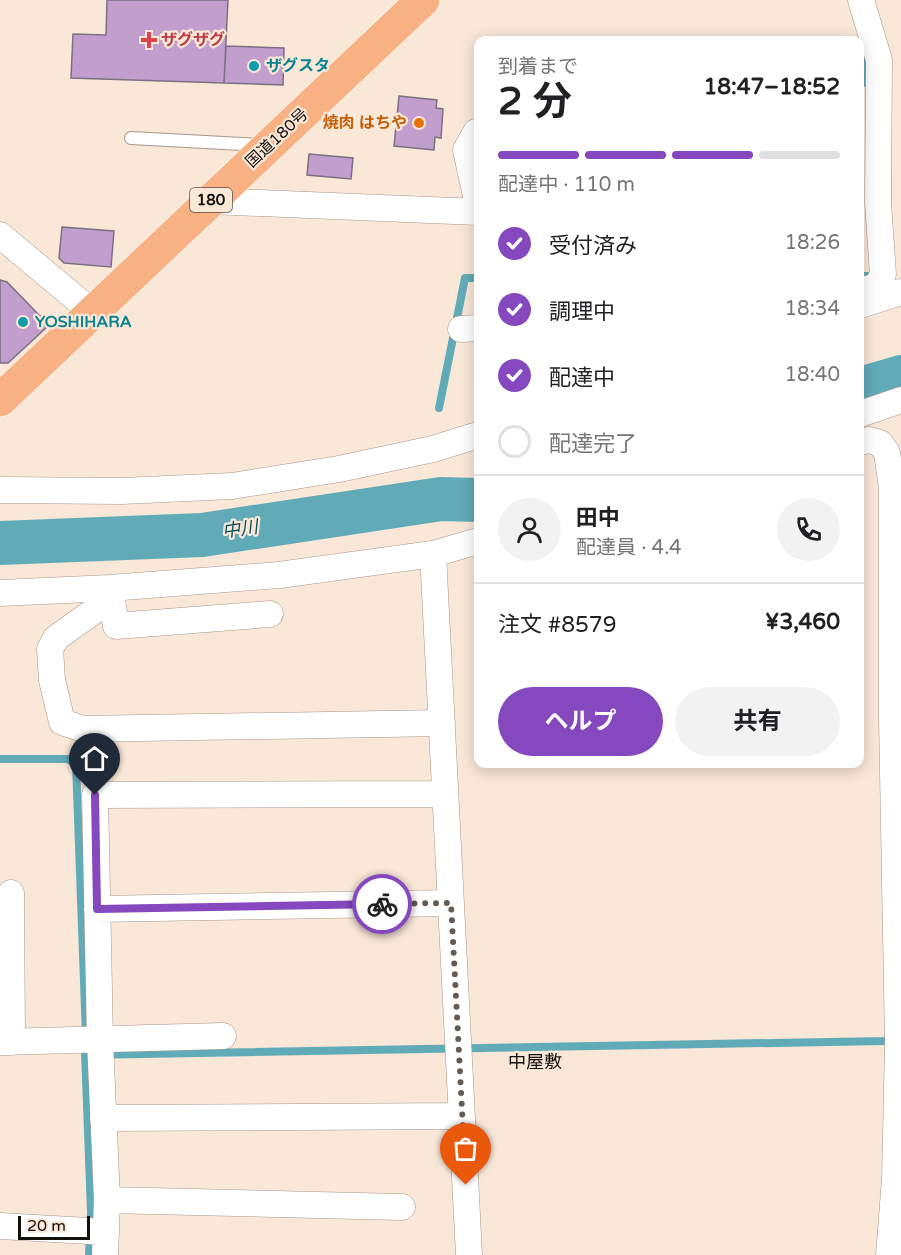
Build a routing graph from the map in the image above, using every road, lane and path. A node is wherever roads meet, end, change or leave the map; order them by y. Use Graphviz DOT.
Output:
graph roads {
  1 [pos="423,0"];
  2 [pos="861,0"];
  3 [pos="869,122"];
  4 [pos="474,136"];
  5 [pos="131,138"];
  6 [pos="269,146"];
  7 [pos="474,187"];
  8 [pos="210,201"];
  9 [pos="869,203"];
  10 [pos="474,212"];
  11 [pos="0,235"];
  12 [pos="864,290"];
  13 [pos="901,292"];
  14 [pos="864,305"];
  15 [pos="92,312"];
  16 [pos="0,400"];
  17 [pos="901,400"];
  18 [pos="864,413"];
  19 [pos="474,436"];
  20 [pos="864,441"];
  21 [pos="0,490"];
  22 [pos="474,542"];
  23 [pos="433,554"];
  24 [pos="110,588"];
  25 [pos="0,593"];
  26 [pos="270,614"];
  27 [pos="442,723"];
  28 [pos="445,794"];
  29 [pos="10,893"];
  30 [pos="451,903"];
  31 [pos="97,909"];
  32 [pos="223,1036"];
  33 [pos="6,1042"];
  34 [pos="94,1046"];
  35 [pos="462,1116"];
  36 [pos="103,1118"];
  37 [pos="107,1200"];
  38 [pos="402,1206"];
  39 [pos="0,1227"];
  40 [pos="97,1237"];
  41 [pos="469,1255"];
  42 [pos="889,1255"];
  1 -- 6 [label="highway, 国道180号 / 180"];
  2 -- 3 [label="street"];
  3 -- 9 [label="street"];
  4 -- 7 [label="street"];
  5 -- 6 [label="lane"];
  6 -- 8 [label="highway, 国道180号 / 180"];
  8 -- 10 [label="street"];
  8 -- 15 [label="highway, 国道180号 / 180"];
  9 -- 12 [label="street"];
  11 -- 15 [label="street"];
  13 -- 14 [label="street"];
  15 -- 16 [label="highway, 国道180号 / 180"];
  17 -- 18 [label="street"];
  19 -- 21 [label="street"];
  20 -- 42 [label="street"];
  22 -- 23 [label="street"];
  23 -- 24 [label="street"];
  23 -- 27 [label="street"];
  24 -- 25 [label="street"];
  24 -- 26 [label="street"];
  24 -- 27 [label="street"];
  27 -- 28 [label="street"];
  28 -- 30 [label="street"];
  28 -- 31 [label="street"];
  29 -- 33 [label="street"];
  30 -- 31 [label="street"];
  30 -- 35 [label="street"];
  31 -- 34 [label="street"];
  32 -- 34 [label="street"];
  33 -- 34 [label="street"];
  34 -- 36 [label="street"];
  35 -- 36 [label="street"];
  35 -- 41 [label="street"];
  36 -- 37 [label="street"];
  37 -- 38 [label="street"];
  37 -- 40 [label="street"];
  39 -- 40 [label="street"];
}
